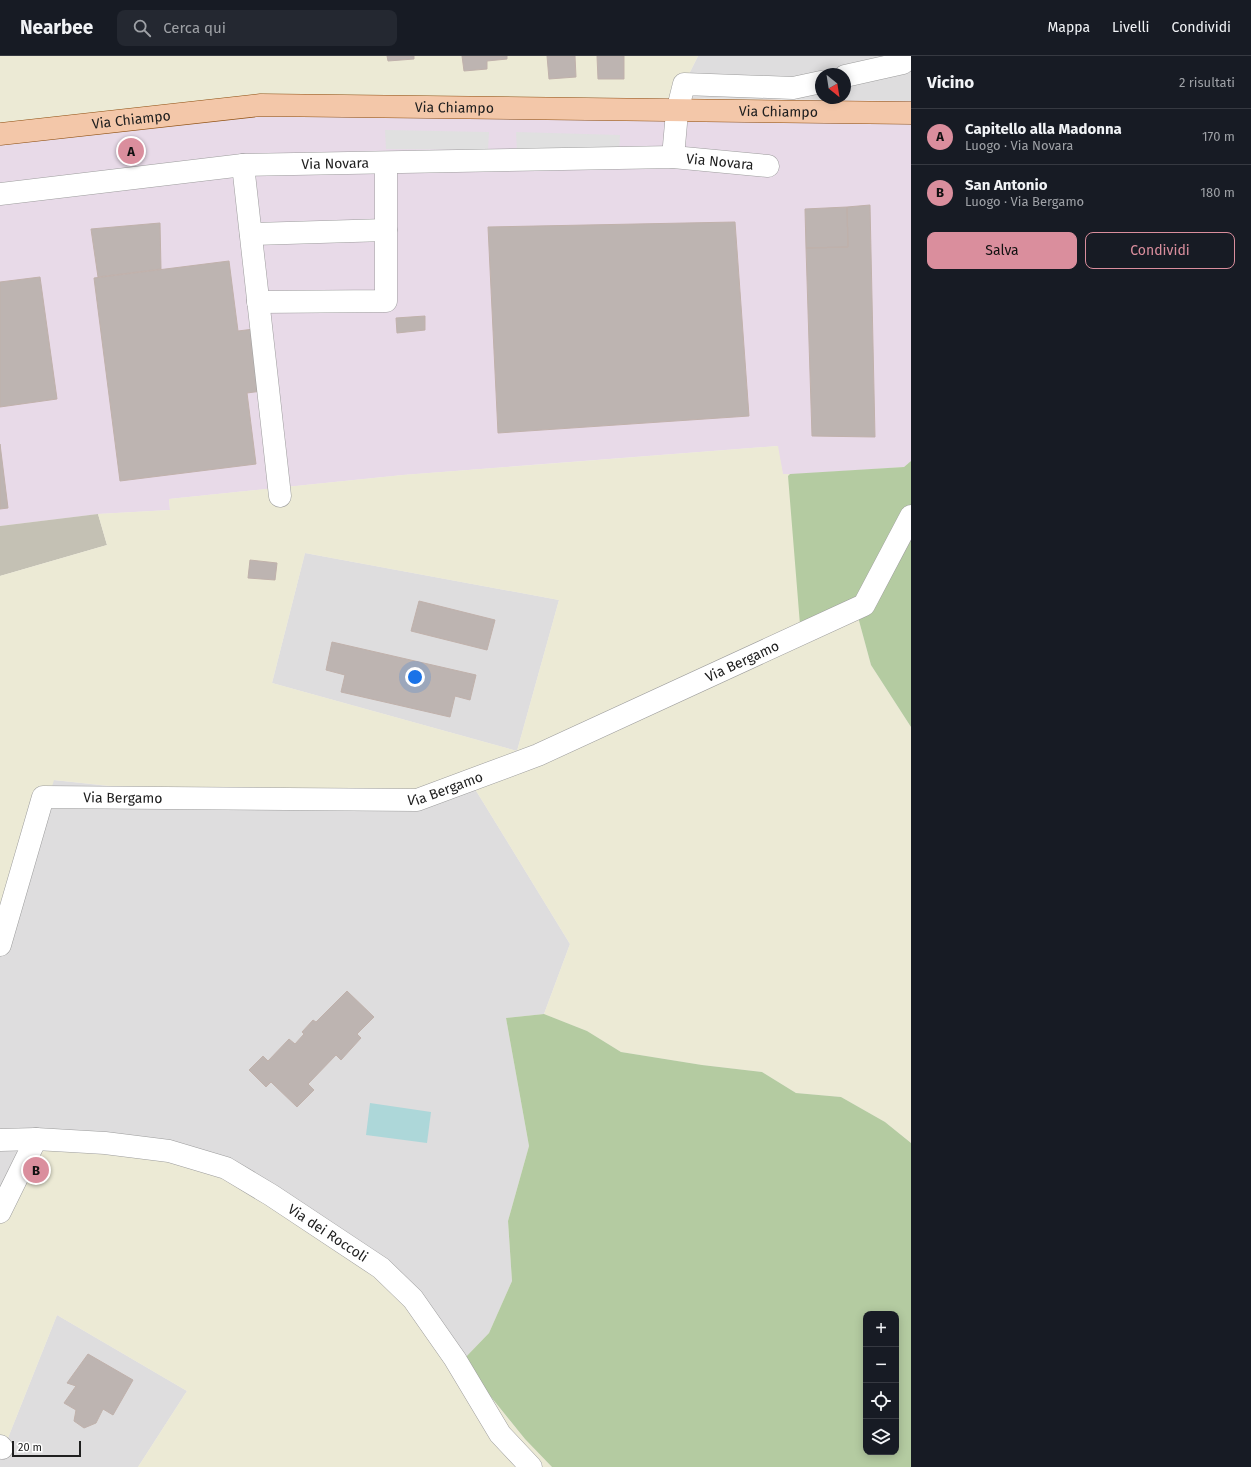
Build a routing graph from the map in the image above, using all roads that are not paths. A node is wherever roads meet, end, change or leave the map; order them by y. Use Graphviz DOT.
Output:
graph roads {
  1 [pos="903,63"];
  2 [pos="851,75"];
  3 [pos="815,83"];
  4 [pos="677,112"];
  5 [pos="911,113"];
  6 [pos="0,134"];
  7 [pos="673,157"];
  8 [pos="386,163"];
  9 [pos="243,165"];
  10 [pos="768,166"];
  11 [pos="0,194"];
  12 [pos="386,230"];
  13 [pos="251,234"];
  14 [pos="258,302"];
  15 [pos="280,496"];
  16 [pos="911,516"];
  17 [pos="0,945"];
  18 [pos="36,1139"];
  19 [pos="0,1140"];
  20 [pos="0,1212"];
  21 [pos="531,1467"];
  1 -- 2 [label="street"];
  3 -- 4 [label="street, Via Novara"];
  4 -- 5 [label="main road, Via Chiampo"];
  4 -- 6 [label="main road, Via Chiampo"];
  4 -- 7 [label="street, Via Novara"];
  7 -- 8 [label="street, Via Novara"];
  7 -- 10 [label="street, Via Novara"];
  8 -- 9 [label="street, Via Novara"];
  8 -- 12 [label="street"];
  9 -- 11 [label="street, Via Novara"];
  9 -- 13 [label="street"];
  12 -- 13 [label="street"];
  12 -- 14 [label="street"];
  13 -- 14 [label="street"];
  14 -- 15 [label="street"];
  16 -- 17 [label="street, Via Bergamo"];
  18 -- 19 [label="street, Via dei Roccoli"];
  18 -- 20 [label="street"];
  18 -- 21 [label="street, Via dei Roccoli"];
}
